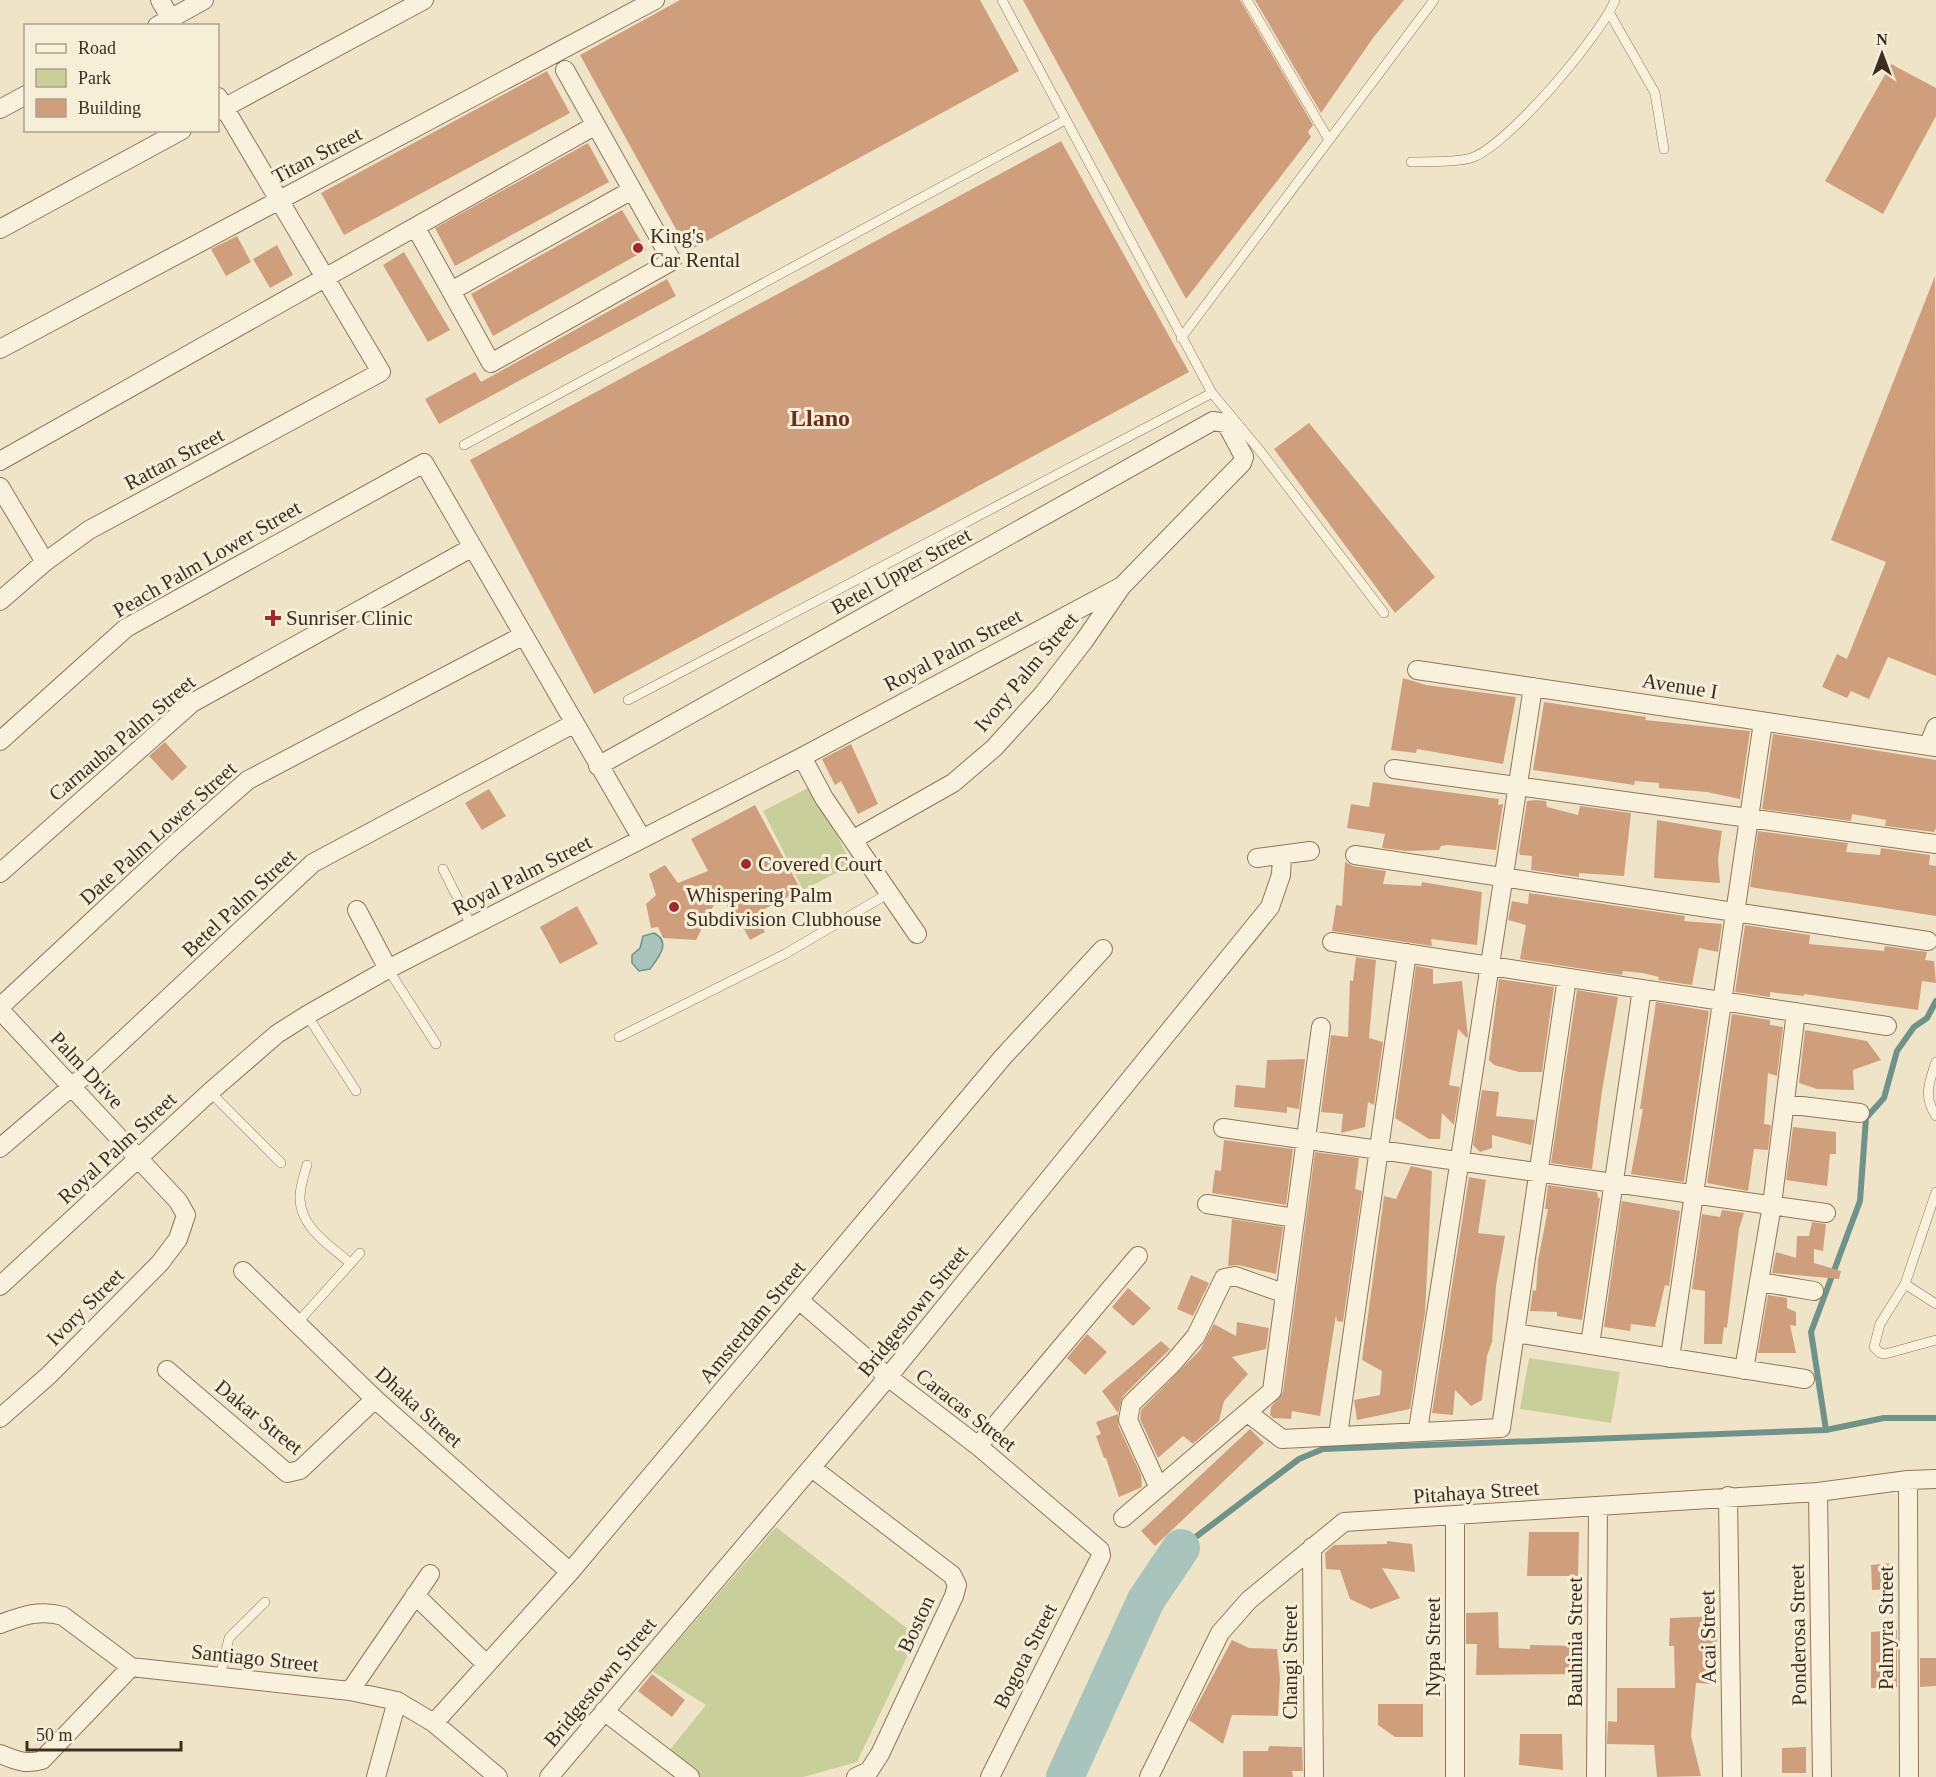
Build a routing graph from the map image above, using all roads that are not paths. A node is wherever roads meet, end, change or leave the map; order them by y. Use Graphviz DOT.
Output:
graph roads {
  1 [pos="160,0"];
  2 [pos="204,0"];
  3 [pos="423,0"];
  4 [pos="655,0"];
  5 [pos="1002,0"];
  6 [pos="1247,0"];
  7 [pos="1434,0"];
  8 [pos="1615,0"];
  9 [pos="1610,14"];
  10 [pos="168,23"];
  11 [pos="565,70"];
  12 [pos="24,96"];
  13 [pos="220,105"];
  14 [pos="0,109"];
  15 [pos="1065,120"];
  16 [pos="596,125"];
  17 [pos="178,132"];
  18 [pos="1329,140"];
  19 [pos="1664,149"];
  20 [pos="1412,162"];
  21 [pos="633,190"];
  22 [pos="279,200"];
  23 [pos="416,228"];
  24 [pos="0,229"];
  25 [pos="326,279"];
  26 [pos="451,291"];
  27 [pos="1181,338"];
  28 [pos="0,349"];
  29 [pos="1212,393"];
  30 [pos="1226,423"];
  31 [pos="464,445"];
  32 [pos="0,461"];
  33 [pos="0,487"];
  34 [pos="473,547"];
  35 [pos="45,562"];
  36 [pos="1122,585"];
  37 [pos="0,601"];
  38 [pos="1383,613"];
  39 [pos="524,635"];
  40 [pos="1417,670"];
  41 [pos="1533,687"];
  42 [pos="628,700"];
  43 [pos="1763,722"];
  44 [pos="574,723"];
  45 [pos="1936,727"];
  46 [pos="0,741"];
  47 [pos="1932,746"];
  48 [pos="802,757"];
  49 [pos="598,766"];
  50 [pos="1394,769"];
  51 [pos="1518,786"];
  52 [pos="1749,818"];
  53 [pos="642,839"];
  54 [pos="854,839"];
  55 [pos="1936,844"];
  56 [pos="1310,851"];
  57 [pos="1282,855"];
  58 [pos="1354,855"];
  59 [pos="1257,858"];
  60 [pos="443,869"];
  61 [pos="0,873"];
  62 [pos="1504,877"];
  63 [pos="890,893"];
  64 [pos="357,910"];
  65 [pos="1735,912"];
  66 [pos="472,927"];
  67 [pos="917,934"];
  68 [pos="1928,941"];
  69 [pos="1332,942"];
  70 [pos="1103,949"];
  71 [pos="1407,953"];
  72 [pos="1490,966"];
  73 [pos="388,969"];
  74 [pos="1567,978"];
  75 [pos="1642,989"];
  76 [pos="1722,1001"];
  77 [pos="0,1008"];
  78 [pos="1796,1012"];
  79 [pos="307,1015"];
  80 [pos="1887,1026"];
  81 [pos="1321,1027"];
  82 [pos="619,1037"];
  83 [pos="436,1044"];
  84 [pos="1936,1062"];
  85 [pos="72,1086"];
  86 [pos="356,1091"];
  87 [pos="210,1092"];
  88 [pos="1785,1104"];
  89 [pos="1860,1113"];
  90 [pos="1936,1116"];
  91 [pos="1223,1128"];
  92 [pos="1306,1140"];
  93 [pos="0,1148"];
  94 [pos="1379,1150"];
  95 [pos="139,1160"];
  96 [pos="1460,1161"];
  97 [pos="281,1163"];
  98 [pos="307,1165"];
  99 [pos="1538,1172"];
  100 [pos="1615,1183"];
  101 [pos="1936,1192"];
  102 [pos="1694,1194"];
  103 [pos="1207,1204"];
  104 [pos="1772,1205"];
  105 [pos="1826,1212"];
  106 [pos="186,1215"];
  107 [pos="1295,1218"];
  108 [pos="360,1253"];
  109 [pos="1138,1256"];
  110 [pos="350,1263"];
  111 [pos="243,1271"];
  112 [pos="1760,1282"];
  113 [pos="1905,1284"];
  114 [pos="0,1286"];
  115 [pos="1814,1291"];
  116 [pos="1283,1293"];
  117 [pos="800,1301"];
  118 [pos="1936,1304"];
  119 [pos="298,1322"];
  120 [pos="1515,1333"];
  121 [pos="1936,1340"];
  122 [pos="1590,1345"];
  123 [pos="1670,1358"];
  124 [pos="167,1370"];
  125 [pos="1744,1370"];
  126 [pos="888,1377"];
  127 [pos="1805,1379"];
  128 [pos="375,1399"];
  129 [pos="1248,1413"];
  130 [pos="0,1418"];
  131 [pos="1418,1430"];
  132 [pos="1338,1435"];
  133 [pos="978,1446"];
  134 [pos="812,1468"];
  135 [pos="1936,1479"];
  136 [pos="1908,1480"];
  137 [pos="1158,1486"];
  138 [pos="1818,1492"];
  139 [pos="1728,1496"];
  140 [pos="1598,1506"];
  141 [pos="1455,1517"];
  142 [pos="1122,1518"];
  143 [pos="1312,1547"];
  144 [pos="1101,1556"];
  145 [pos="570,1572"];
  146 [pos="430,1574"];
  147 [pos="415,1595"];
  148 [pos="265,1602"];
  149 [pos="0,1624"];
  150 [pos="486,1664"];
  151 [pos="131,1667"];
  152 [pos="220,1677"];
  153 [pos="350,1691"];
  154 [pos="398,1701"];
  155 [pos="604,1711"];
  156 [pos="434,1723"];
  157 [pos="0,1754"];
  158 [pos="1154,1772"];
  159 [pos="376,1777"];
  160 [pos="498,1777"];
  161 [pos="549,1777"];
  162 [pos="690,1777"];
  163 [pos="856,1777"];
  164 [pos="990,1777"];
  165 [pos="1314,1777"];
  166 [pos="1455,1777"];
  167 [pos="1596,1777"];
  168 [pos="1732,1777"];
  169 [pos="1822,1777"];
  170 [pos="1910,1777"];
  1 -- 10 [label="street"];
  2 -- 10 [label="street"];
  3 -- 13 [label="street"];
  4 -- 22 [label="street, Titan Street"];
  5 -- 15 [label="lane"];
  6 -- 18 [label="lane"];
  7 -- 18 [label="lane"];
  8 -- 9 [label="lane"];
  9 -- 19 [label="lane"];
  9 -- 20 [label="lane"];
  11 -- 16 [label="street"];
  12 -- 14 [label="street"];
  13 -- 22 [label="street"];
  15 -- 27 [label="lane"];
  15 -- 31 [label="lane"];
  16 -- 21 [label="street"];
  16 -- 23 [label="street"];
  17 -- 24 [label="street"];
  18 -- 27 [label="lane"];
  21 -- 26 [label="street"];
  21 -- 26 [label="street"];
  22 -- 25 [label="street"];
  22 -- 28 [label="street, Titan Street"];
  23 -- 25 [label="street"];
  23 -- 26 [label="street"];
  25 -- 32 [label="street"];
  25 -- 35 [label="street, Rattan Street"];
  27 -- 29 [label="lane"];
  29 -- 38 [label="lane"];
  29 -- 42 [label="lane"];
  30 -- 36 [label="street, Ivory Palm Street"];
  30 -- 49 [label="street, Betel Upper Street"];
  33 -- 35 [label="street"];
  34 -- 39 [label="street"];
  34 -- 46 [label="street, Peach Palm Lower Street"];
  34 -- 61 [label="street, Carnauba Palm Street"];
  35 -- 37 [label="street, Rattan Street"];
  36 -- 48 [label="street, Royal Palm Street"];
  36 -- 54 [label="street, Ivory Palm Street"];
  39 -- 44 [label="street"];
  39 -- 77 [label="street, Date Palm Lower Street"];
  40 -- 41 [label="street, Avenue I"];
  41 -- 43 [label="street, Avenue I"];
  41 -- 51 [label="street"];
  43 -- 47 [label="street, Avenue I"];
  43 -- 52 [label="street"];
  44 -- 49 [label="street"];
  44 -- 85 [label="street, Betel Palm Street"];
  45 -- 47 [label="street"];
  48 -- 53 [label="street, Royal Palm Street"];
  48 -- 54 [label="street"];
  49 -- 53 [label="street"];
  50 -- 51 [label="street"];
  51 -- 52 [label="street"];
  51 -- 62 [label="street"];
  52 -- 55 [label="street"];
  52 -- 65 [label="street"];
  53 -- 66 [label="street, Royal Palm Street"];
  54 -- 63 [label="street"];
  56 -- 57 [label="street"];
  57 -- 59 [label="street"];
  57 -- 126 [label="street, Bridgestown Street"];
  58 -- 62 [label="street"];
  60 -- 66 [label="lane"];
  62 -- 65 [label="street"];
  62 -- 72 [label="street"];
  63 -- 67 [label="street"];
  63 -- 82 [label="lane"];
  64 -- 73 [label="street"];
  65 -- 68 [label="street"];
  65 -- 76 [label="street"];
  66 -- 73 [label="street, Royal Palm Street"];
  69 -- 71 [label="street"];
  70 -- 117 [label="street, Amsterdam Street"];
  71 -- 72 [label="street"];
  71 -- 94 [label="street"];
  72 -- 74 [label="street"];
  72 -- 96 [label="street"];
  73 -- 79 [label="street, Royal Palm Street"];
  73 -- 83 [label="lane"];
  74 -- 75 [label="street"];
  74 -- 99 [label="street"];
  75 -- 76 [label="street"];
  75 -- 100 [label="street"];
  76 -- 78 [label="street"];
  76 -- 102 [label="street"];
  77 -- 85 [label="street, Palm Drive"];
  78 -- 80 [label="street"];
  78 -- 88 [label="street"];
  79 -- 86 [label="lane"];
  79 -- 87 [label="street, Royal Palm Street"];
  81 -- 92 [label="street"];
  84 -- 90 [label="lane"];
  85 -- 93 [label="street, Betel Palm Street"];
  85 -- 95 [label="street, Palm Drive"];
  87 -- 95 [label="street, Royal Palm Street"];
  87 -- 97 [label="lane"];
  88 -- 89 [label="street"];
  88 -- 104 [label="street"];
  91 -- 92 [label="street"];
  92 -- 94 [label="street"];
  92 -- 107 [label="street"];
  94 -- 96 [label="street"];
  94 -- 132 [label="street"];
  95 -- 106 [label="street, Palm Drive"];
  95 -- 114 [label="street, Royal Palm Street"];
  96 -- 99 [label="street"];
  96 -- 131 [label="street"];
  98 -- 110 [label="lane"];
  99 -- 100 [label="street"];
  99 -- 120 [label="street"];
  100 -- 102 [label="street"];
  100 -- 122 [label="street"];
  101 -- 113 [label="lane"];
  102 -- 104 [label="street"];
  102 -- 123 [label="street"];
  103 -- 107 [label="street"];
  104 -- 105 [label="street"];
  104 -- 112 [label="street"];
  106 -- 130 [label="street, Ivory Street"];
  107 -- 116 [label="street"];
  108 -- 110 [label="lane"];
  109 -- 133 [label="street"];
  110 -- 119 [label="lane"];
  111 -- 119 [label="street, Dhaka Street"];
  112 -- 115 [label="street"];
  112 -- 125 [label="street"];
  113 -- 118 [label="lane"];
  113 -- 121 [label="lane"];
  116 -- 129 [label="street"];
  116 -- 137 [label="street"];
  117 -- 126 [label="street, Caracas Street"];
  117 -- 145 [label="street, Amsterdam Street"];
  119 -- 128 [label="street, Dhaka Street"];
  120 -- 122 [label="street"];
  120 -- 131 [label="street"];
  122 -- 123 [label="street"];
  123 -- 125 [label="street"];
  124 -- 128 [label="street, Dakar Street"];
  125 -- 127 [label="street"];
  126 -- 133 [label="street, Caracas Street"];
  126 -- 134 [label="street, Bridgestown Street"];
  128 -- 145 [label="street, Dhaka Street"];
  129 -- 132 [label="street"];
  129 -- 137 [label="street"];
  131 -- 132 [label="street"];
  133 -- 144 [label="street, Caracas Street"];
  134 -- 155 [label="street, Bridgestown Street"];
  134 -- 163 [label="street, Boston"];
  135 -- 136 [label="street, Pitahaya Street"];
  136 -- 138 [label="street, Pitahaya Street"];
  136 -- 170 [label="street, Palmyra Street"];
  137 -- 142 [label="street"];
  138 -- 139 [label="street, Pitahaya Street"];
  138 -- 169 [label="street, Ponderosa Street"];
  139 -- 140 [label="street, Pitahaya Street"];
  139 -- 168 [label="street, Acai Street"];
  140 -- 141 [label="street, Pitahaya Street"];
  140 -- 167 [label="street, Bauhinia Street"];
  141 -- 143 [label="street, Pitahaya Street"];
  141 -- 166 [label="street, Nypa Street"];
  143 -- 158 [label="street, Pitahaya Street"];
  143 -- 165 [label="street, Changi Street"];
  144 -- 164 [label="street, Bogota Street"];
  145 -- 150 [label="street, Amsterdam Street"];
  146 -- 147 [label="street"];
  147 -- 150 [label="street"];
  147 -- 153 [label="street"];
  148 -- 152 [label="lane"];
  149 -- 151 [label="street"];
  150 -- 156 [label="street, Amsterdam Street"];
  151 -- 152 [label="street, Santiago Street"];
  151 -- 157 [label="street"];
  152 -- 153 [label="street, Santiago Street"];
  153 -- 154 [label="street, Santiago Street"];
  154 -- 156 [label="street, Santiago Street"];
  154 -- 159 [label="street"];
  155 -- 161 [label="street, Bridgestown Street"];
  155 -- 162 [label="street"];
  156 -- 160 [label="street, Santiago Street"];
}
